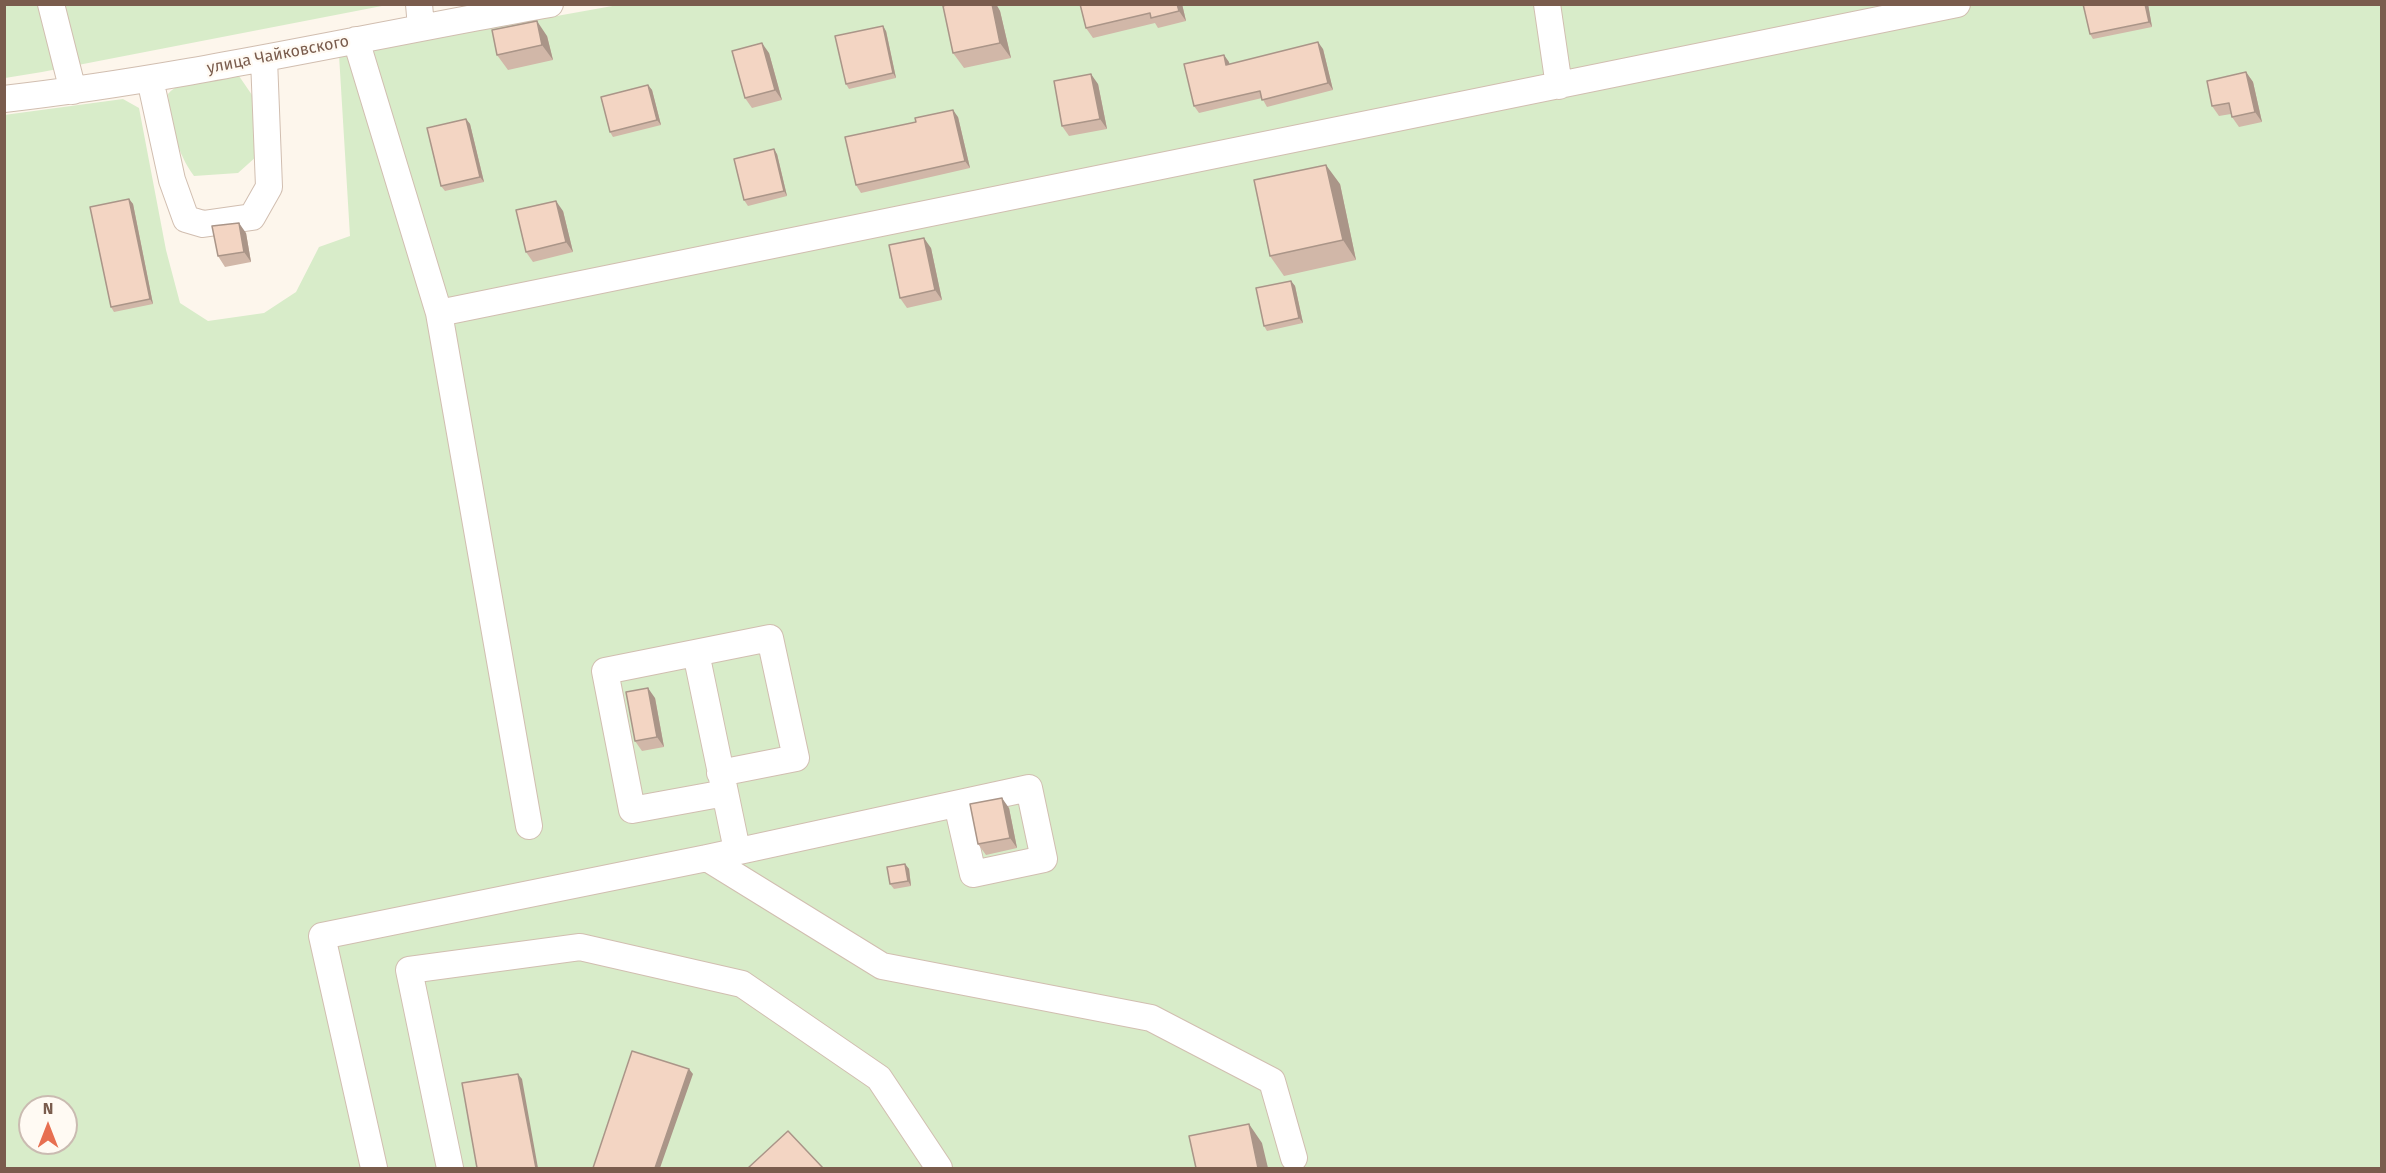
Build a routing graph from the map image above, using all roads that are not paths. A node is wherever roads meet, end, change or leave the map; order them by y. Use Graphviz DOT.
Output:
graph roads {
  1 [pos="51,4"];
  2 [pos="550,4"];
  3 [pos="1547,4"];
  4 [pos="1957,4"];
  5 [pos="420,16"];
  6 [pos="356,40"];
  7 [pos="264,59"];
  8 [pos="150,79"];
  9 [pos="1559,86"];
  10 [pos="73,91"];
  11 [pos="4,99"];
  12 [pos="439,313"];
  13 [pos="696,653"];
  14 [pos="723,782"];
  15 [pos="957,804"];
  16 [pos="529,826"];
  17 [pos="736,850"];
  18 [pos="707,858"];
  19 [pos="1294,1158"];
  20 [pos="374,1168"];
  21 [pos="450,1168"];
  22 [pos="939,1168"];
  1 -- 10 [label="street"];
  2 -- 5 [label="street, улица Чайковского"];
  3 -- 9 [label="street"];
  4 -- 9 [label="street"];
  5 -- 6 [label="street, улица Чайковского"];
  6 -- 7 [label="street, улица Чайковского"];
  6 -- 12 [label="street"];
  7 -- 8 [label="street, улица Чайковского"];
  7 -- 8 [label="street"];
  8 -- 10 [label="street, улица Чайковского"];
  9 -- 12 [label="street"];
  10 -- 11 [label="street, улица Чайковского"];
  12 -- 16 [label="street"];
  13 -- 14 [label="street"];
  13 -- 14 [label="street"];
  13 -- 14 [label="street"];
  14 -- 17 [label="street"];
  15 -- 17 [label="street"];
  17 -- 18 [label="street"];
  18 -- 19 [label="street"];
  18 -- 20 [label="street"];
  21 -- 22 [label="street"];
}
